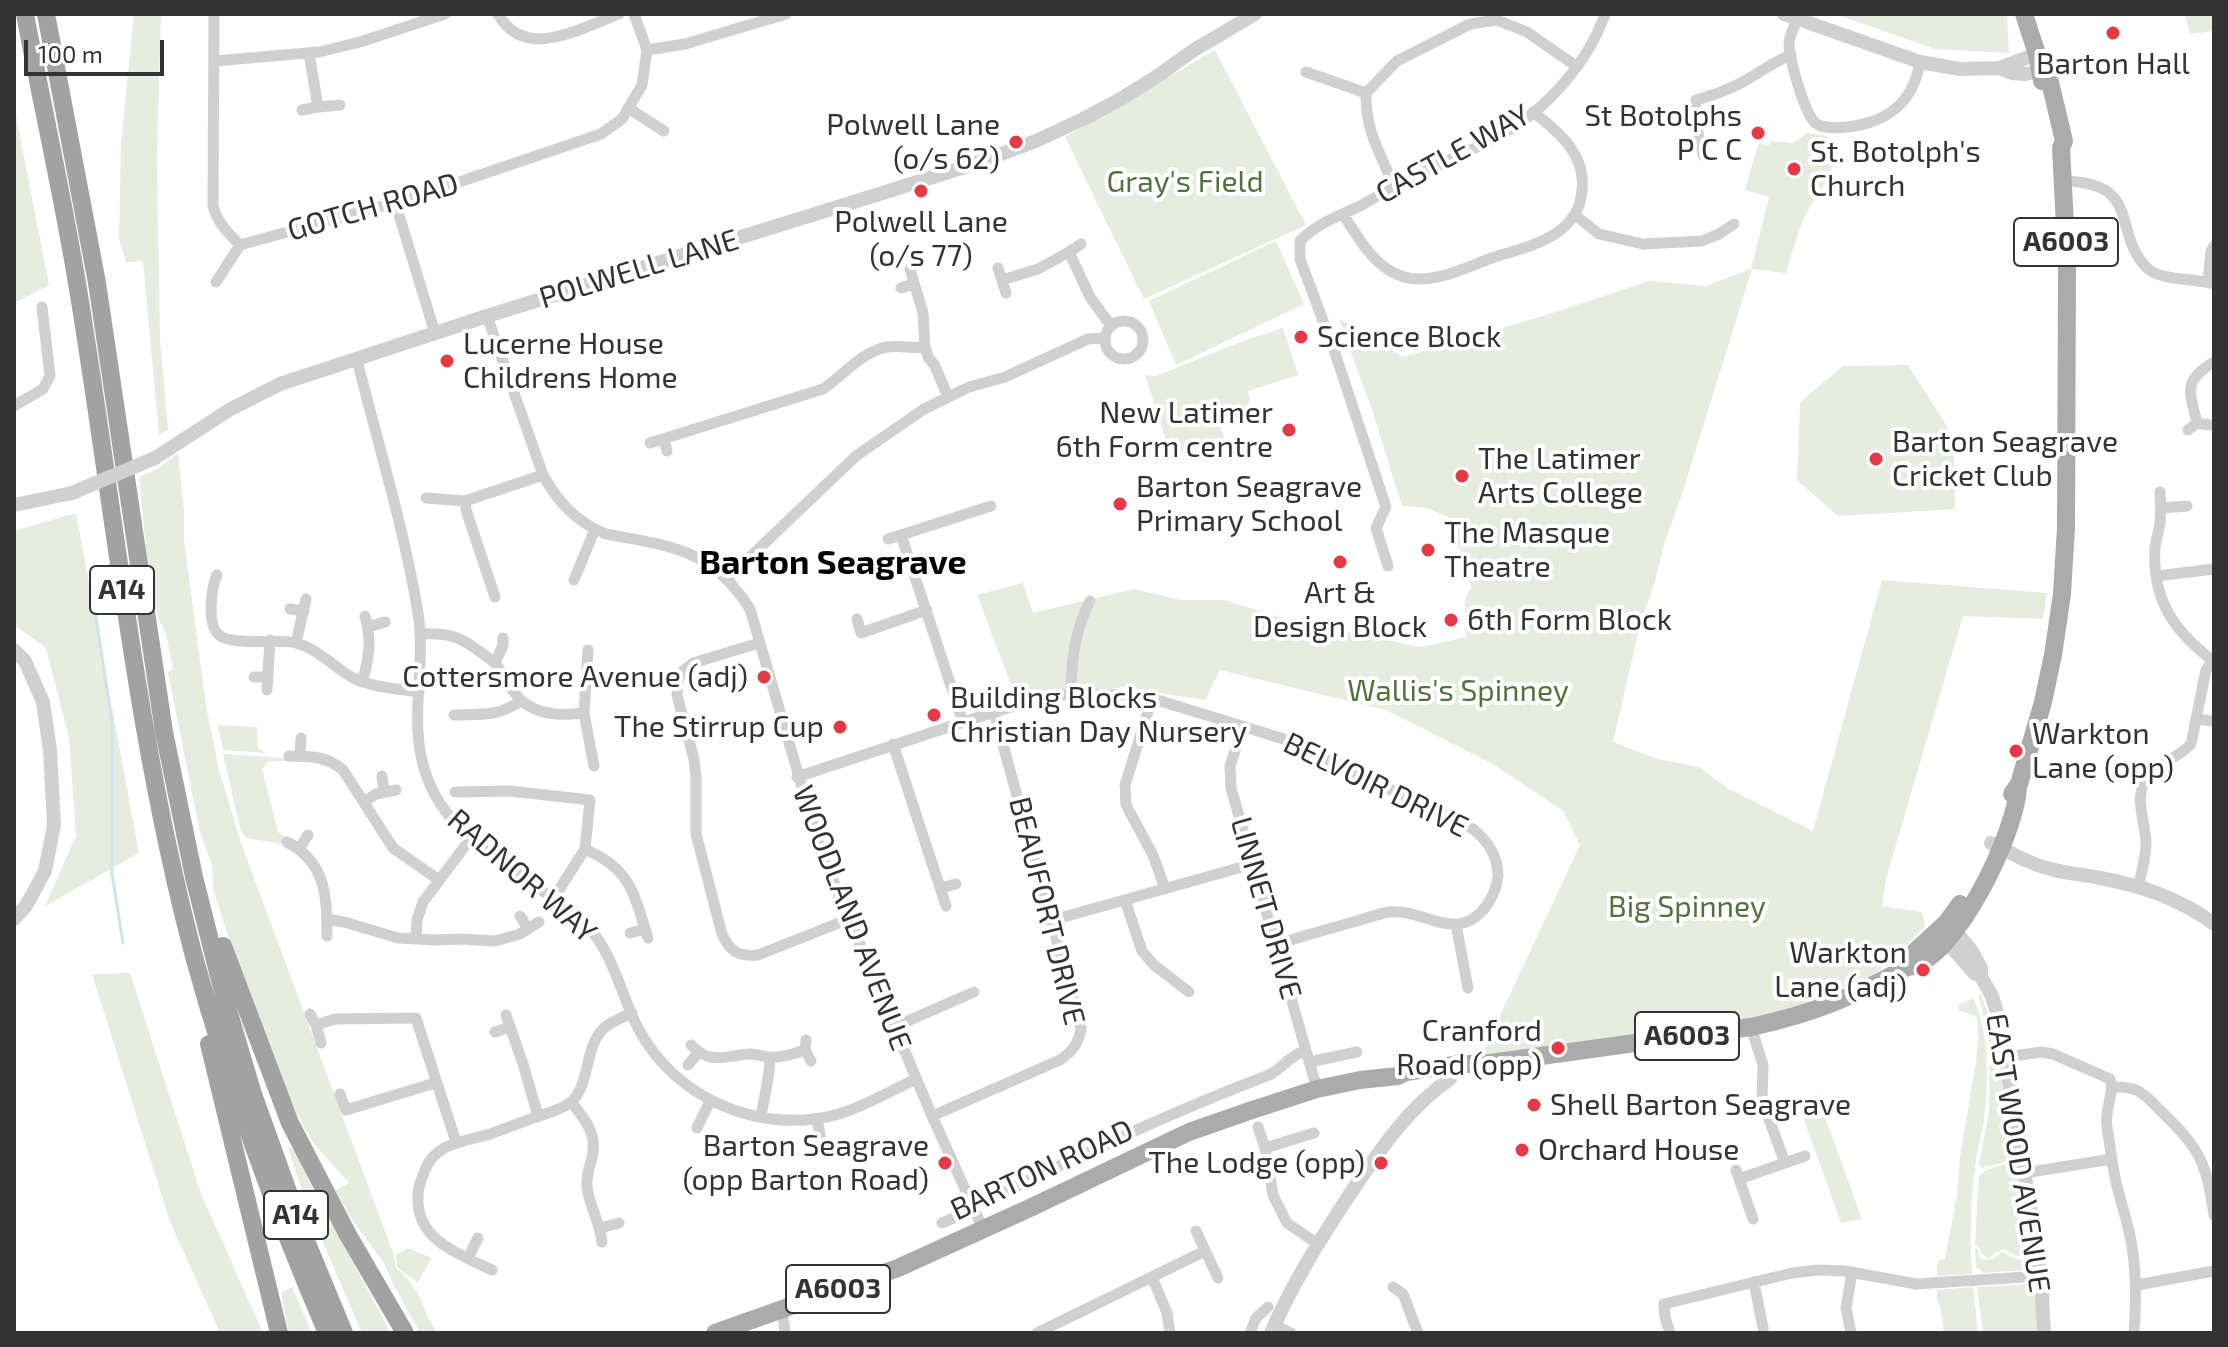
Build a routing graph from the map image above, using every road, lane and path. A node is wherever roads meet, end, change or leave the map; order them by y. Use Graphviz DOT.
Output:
graph roads {
  1 [pos="25,14"];
  2 [pos="46,14"];
  3 [pos="214,14"];
  4 [pos="445,14"];
  5 [pos="498,14"];
  6 [pos="619,14"];
  7 [pos="634,14"];
  8 [pos="786,14"];
  9 [pos="1605,14"];
  10 [pos="2024,14"];
  11 [pos="1246,16"];
  12 [pos="1790,17"];
  13 [pos="647,50"];
  14 [pos="309,53"];
  15 [pos="1791,55"];
  16 [pos="214,61"];
  17 [pos="1920,62"];
  18 [pos="2039,62"];
  19 [pos="1576,66"];
  20 [pos="1306,72"];
  21 [pos="1366,93"];
  22 [pos="340,105"];
  23 [pos="318,107"];
  24 [pos="628,108"];
  25 [pos="302,110"];
  26 [pos="1533,112"];
  27 [pos="664,131"];
  28 [pos="1703,155"];
  29 [pos="2064,181"];
  30 [pos="1394,186"];
  31 [pos="395,202"];
  32 [pos="1343,214"];
  33 [pos="1575,215"];
  34 [pos="1734,224"];
  35 [pos="1081,244"];
  36 [pos="240,245"];
  37 [pos="2214,246"];
  38 [pos="1069,252"];
  39 [pos="998,268"];
  40 [pos="910,269"];
  41 [pos="1002,280"];
  42 [pos="216,282"];
  43 [pos="2211,283"];
  44 [pos="914,284"];
  45 [pos="901,288"];
  46 [pos="1006,293"];
  47 [pos="42,307"];
  48 [pos="487,316"];
  49 [pos="1111,326"];
  50 [pos="435,333"];
  51 [pos="1105,338"];
  52 [pos="925,347"];
  53 [pos="357,360"];
  54 [pos="2214,362"];
  55 [pos="948,397"];
  56 [pos="14,406"];
  57 [pos="2198,426"];
  58 [pos="650,443"];
  59 [pos="543,475"];
  60 [pos="2160,492"];
  61 [pos="426,498"];
  62 [pos="465,501"];
  63 [pos="14,505"];
  64 [pos="2187,506"];
  65 [pos="2161,508"];
  66 [pos="984,512"];
  67 [pos="595,529"];
  68 [pos="901,535"];
  69 [pos="888,539"];
  70 [pos="1388,566"];
  71 [pos="2214,569"];
  72 [pos="217,575"];
  73 [pos="2157,576"];
  74 [pos="574,579"];
  75 [pos="727,579"];
  76 [pos="495,597"];
  77 [pos="1090,601"];
  78 [pos="290,609"];
  79 [pos="927,610"];
  80 [pos="857,619"];
  81 [pos="385,622"];
  82 [pos="861,633"];
  83 [pos="420,634"];
  84 [pos="503,638"];
  85 [pos="270,640"];
  86 [pos="296,643"];
  87 [pos="759,643"];
  88 [pos="865,646"];
  89 [pos="14,650"];
  90 [pos="588,650"];
  91 [pos="2213,659"];
  92 [pos="495,663"];
  93 [pos="254,677"];
  94 [pos="268,677"];
  95 [pos="362,682"];
  96 [pos="267,690"];
  97 [pos="419,692"];
  98 [pos="1071,694"];
  99 [pos="1152,699"];
  100 [pos="521,701"];
  101 [pos="461,712"];
  102 [pos="994,712"];
  103 [pos="584,713"];
  104 [pos="2196,719"];
  105 [pos="2214,721"];
  106 [pos="963,722"];
  107 [pos="1243,726"];
  108 [pos="301,738"];
  109 [pos="893,744"];
  110 [pos="594,766"];
  111 [pos="382,776"];
  112 [pos="797,777"];
  113 [pos="590,786"];
  114 [pos="463,795"];
  115 [pos="590,800"];
  116 [pos="364,802"];
  117 [pos="308,835"];
  118 [pos="471,838"];
  119 [pos="287,842"];
  120 [pos="1996,845"];
  121 [pos="299,849"];
  122 [pos="585,849"];
  123 [pos="1253,864"];
  124 [pos="194,877"];
  125 [pos="439,880"];
  126 [pos="956,884"];
  127 [pos="2138,886"];
  128 [pos="940,888"];
  129 [pos="1165,889"];
  130 [pos="553,899"];
  131 [pos="1125,900"];
  132 [pos="946,906"];
  133 [pos="520,916"];
  134 [pos="14,919"];
  135 [pos="327,919"];
  136 [pos="849,919"];
  137 [pos="1053,920"];
  138 [pos="539,922"];
  139 [pos="1456,924"];
  140 [pos="2214,924"];
  141 [pos="528,929"];
  142 [pos="1946,932"];
  143 [pos="630,933"];
  144 [pos="327,936"];
  145 [pos="416,938"];
  146 [pos="1276,944"];
  147 [pos="195,959"];
  148 [pos="1468,988"];
  149 [pos="974,992"];
  150 [pos="1189,992"];
  151 [pos="430,1013"];
  152 [pos="632,1013"];
  153 [pos="416,1018"];
  154 [pos="894,1027"];
  155 [pos="1751,1027"];
  156 [pos="495,1032"];
  157 [pos="321,1043"];
  158 [pos="807,1050"];
  159 [pos="1357,1052"];
  160 [pos="770,1057"];
  161 [pos="1307,1057"];
  162 [pos="2007,1057"];
  163 [pos="688,1065"];
  164 [pos="1440,1078"];
  165 [pos="916,1079"];
  166 [pos="435,1083"];
  167 [pos="2112,1087"];
  168 [pos="1317,1089"];
  169 [pos="340,1094"];
  170 [pos="710,1101"];
  171 [pos="571,1102"];
  172 [pos="538,1116"];
  173 [pos="932,1116"];
  174 [pos="761,1117"];
  175 [pos="817,1118"];
  176 [pos="1258,1127"];
  177 [pos="697,1128"];
  178 [pos="1314,1133"];
  179 [pos="456,1142"];
  180 [pos="822,1146"];
  181 [pos="1265,1148"];
  182 [pos="1805,1156"];
  183 [pos="2112,1159"];
  184 [pos="1785,1163"];
  185 [pos="2024,1173"];
  186 [pos="997,1196"];
  187 [pos="974,1209"];
  188 [pos="2214,1215"];
  189 [pos="1753,1219"];
  190 [pos="619,1223"];
  191 [pos="942,1223"];
  192 [pos="600,1228"];
  193 [pos="983,1229"];
  194 [pos="1196,1231"];
  195 [pos="478,1238"];
  196 [pos="602,1242"];
  197 [pos="1318,1244"];
  198 [pos="1205,1251"];
  199 [pos="468,1258"];
  200 [pos="492,1270"];
  201 [pos="2214,1271"];
  202 [pos="1852,1272"];
  203 [pos="2041,1276"];
  204 [pos="1152,1277"];
  205 [pos="1218,1278"];
  206 [pos="1754,1282"];
  207 [pos="2137,1285"];
  208 [pos="1393,1287"];
  209 [pos="1268,1307"];
  210 [pos="782,1309"];
  211 [pos="1251,1329"];
  212 [pos="1272,1330"];
  213 [pos="279,1333"];
  214 [pos="327,1333"];
  215 [pos="344,1333"];
  216 [pos="405,1333"];
  217 [pos="715,1333"];
  218 [pos="785,1333"];
  219 [pos="1037,1333"];
  220 [pos="1170,1333"];
  221 [pos="1291,1333"];
  222 [pos="1418,1333"];
  223 [pos="1670,1333"];
  224 [pos="1764,1333"];
  225 [pos="1851,1333"];
  226 [pos="2044,1333"];
  227 [pos="2134,1333"];
  1 -- 147 [label="highway, A14"];
  2 -- 124 [label="highway, A14"];
  3 -- 16 [label="street"];
  4 -- 14 [label="street"];
  5 -- 6 [label="street"];
  7 -- 13 [label="street"];
  8 -- 13 [label="street"];
  9 -- 19 [label="street, CASTLE WAY"];
  10 -- 18 [label="main road, BARTON ROAD / A6003"];
  11 -- 48 [label="street, POLWELL LANE"];
  12 -- 15 [label="street"];
  12 -- 17 [label="street"];
  13 -- 24 [label="street, GOTCH ROAD"];
  14 -- 16 [label="street"];
  14 -- 23 [label="street"];
  15 -- 17 [label="street"];
  15 -- 28 [label="street"];
  16 -- 36 [label="street"];
  17 -- 18 [label="street"];
  18 -- 29 [label="main road, BARTON ROAD / A6003"];
  19 -- 21 [label="street"];
  19 -- 26 [label="street, CASTLE WAY"];
  20 -- 21 [label="street"];
  21 -- 30 [label="street"];
  22 -- 23 [label="street"];
  23 -- 25 [label="street"];
  24 -- 27 [label="street"];
  24 -- 31 [label="street, GOTCH ROAD"];
  26 -- 30 [label="street, CASTLE WAY"];
  26 -- 33 [label="street"];
  29 -- 43 [label="street"];
  29 -- 120 [label="main road, BARTON ROAD / A6003"];
  30 -- 32 [label="street, CASTLE WAY"];
  31 -- 36 [label="street, GOTCH ROAD"];
  31 -- 50 [label="street"];
  32 -- 33 [label="street"];
  32 -- 70 [label="street, CASTLE WAY"];
  33 -- 34 [label="street"];
  35 -- 38 [label="street"];
  36 -- 42 [label="street"];
  37 -- 43 [label="street"];
  38 -- 41 [label="street"];
  38 -- 49 [label="street"];
  39 -- 41 [label="street"];
  40 -- 44 [label="street"];
  41 -- 46 [label="street"];
  44 -- 45 [label="street"];
  44 -- 52 [label="street"];
  47 -- 56 [label="street"];
  48 -- 50 [label="street, POLWELL LANE"];
  48 -- 59 [label="street"];
  49 -- 51 [label="street"];
  49 -- 51 [label="street"];
  50 -- 53 [label="street, POLWELL LANE"];
  51 -- 55 [label="street"];
  52 -- 55 [label="street"];
  52 -- 58 [label="street"];
  53 -- 63 [label="street, POLWELL LANE, bridge"];
  53 -- 83 [label="street, RADNOR WAY"];
  54 -- 57 [label="street"];
  55 -- 75 [label="street"];
  59 -- 62 [label="street"];
  59 -- 67 [label="street"];
  60 -- 65 [label="street"];
  61 -- 62 [label="street"];
  62 -- 76 [label="street"];
  64 -- 65 [label="street"];
  65 -- 73 [label="street"];
  66 -- 68 [label="street"];
  67 -- 74 [label="street"];
  67 -- 75 [label="street, WOODLAND AVENUE"];
  68 -- 69 [label="street"];
  68 -- 79 [label="street"];
  71 -- 73 [label="street"];
  72 -- 85 [label="street"];
  73 -- 91 [label="street"];
  75 -- 87 [label="street, WOODLAND AVENUE"];
  77 -- 98 [label="street"];
  78 -- 86 [label="street"];
  79 -- 82 [label="street"];
  79 -- 106 [label="street"];
  80 -- 82 [label="street"];
  81 -- 95 [label="street"];
  82 -- 88 [label="street"];
  83 -- 92 [label="street"];
  83 -- 97 [label="street, RADNOR WAY"];
  84 -- 92 [label="street"];
  85 -- 86 [label="street"];
  85 -- 94 [label="street"];
  86 -- 95 [label="street"];
  87 -- 112 [label="street, WOODLAND AVENUE"];
  87 -- 136 [label="street"];
  89 -- 134 [label="street"];
  90 -- 103 [label="street"];
  91 -- 104 [label="street"];
  92 -- 100 [label="street"];
  93 -- 94 [label="street"];
  94 -- 96 [label="street"];
  95 -- 97 [label="street"];
  97 -- 118 [label="street, RADNOR WAY"];
  98 -- 99 [label="street, BELVOIR DRIVE"];
  98 -- 102 [label="street, BELVOIR DRIVE"];
  99 -- 107 [label="street, BELVOIR DRIVE"];
  99 -- 129 [label="street"];
  100 -- 101 [label="street"];
  100 -- 103 [label="street"];
  102 -- 106 [label="street, BELVOIR DRIVE"];
  102 -- 137 [label="street, BEAUFORT DRIVE"];
  103 -- 110 [label="street"];
  104 -- 105 [label="street"];
  104 -- 127 [label="street"];
  106 -- 109 [label="street, BELVOIR DRIVE"];
  107 -- 123 [label="street, LINNET DRIVE"];
  107 -- 139 [label="street, BELVOIR DRIVE"];
  108 -- 116 [label="street"];
  109 -- 112 [label="street, BELVOIR DRIVE"];
  109 -- 128 [label="street"];
  111 -- 116 [label="street"];
  112 -- 136 [label="street, WOODLAND AVENUE"];
  113 -- 115 [label="street"];
  114 -- 115 [label="street"];
  115 -- 122 [label="street"];
  116 -- 125 [label="street"];
  117 -- 121 [label="street"];
  118 -- 125 [label="street"];
  118 -- 130 [label="street, RADNOR WAY"];
  119 -- 121 [label="street"];
  120 -- 127 [label="street"];
  120 -- 142 [label="main road, BARTON ROAD / A6003"];
  121 -- 135 [label="street"];
  122 -- 130 [label="street"];
  122 -- 143 [label="street"];
  123 -- 129 [label="street"];
  123 -- 146 [label="street, LINNET DRIVE"];
  124 -- 215 [label="highway, A14"];
  124 -- 216 [label="highway"];
  125 -- 145 [label="street"];
  126 -- 128 [label="street"];
  127 -- 140 [label="street"];
  128 -- 132 [label="street"];
  129 -- 131 [label="street"];
  130 -- 152 [label="street, RADNOR WAY"];
  131 -- 137 [label="street"];
  131 -- 150 [label="street"];
  133 -- 141 [label="street"];
  135 -- 144 [label="street"];
  135 -- 145 [label="street"];
  136 -- 154 [label="street, WOODLAND AVENUE"];
  137 -- 173 [label="street, BEAUFORT DRIVE"];
  138 -- 141 [label="street"];
  139 -- 146 [label="street"];
  139 -- 148 [label="street"];
  141 -- 145 [label="street"];
  142 -- 155 [label="main road, BARTON ROAD / A6003"];
  142 -- 162 [label="street, EAST WOOD AVENUE"];
  146 -- 161 [label="street, LINNET DRIVE"];
  147 -- 213 [label="highway"];
  147 -- 214 [label="highway, A14"];
  149 -- 154 [label="street"];
  151 -- 153 [label="street"];
  152 -- 170 [label="street, RADNOR WAY"];
  152 -- 171 [label="street"];
  153 -- 157 [label="street"];
  153 -- 166 [label="street"];
  154 -- 165 [label="street, WOODLAND AVENUE"];
  155 -- 164 [label="main road, BARTON ROAD / A6003"];
  155 -- 184 [label="street"];
  156 -- 172 [label="street"];
  158 -- 160 [label="street"];
  159 -- 161 [label="street, BARTON ROAD"];
  160 -- 163 [label="street"];
  160 -- 174 [label="street"];
  161 -- 168 [label="street, LINNET DRIVE"];
  161 -- 186 [label="street, BARTON ROAD"];
  162 -- 167 [label="street"];
  162 -- 185 [label="street, EAST WOOD AVENUE"];
  164 -- 168 [label="main road, BARTON ROAD / A6003"];
  164 -- 197 [label="street"];
  165 -- 173 [label="street, WOODLAND AVENUE"];
  165 -- 175 [label="street, RADNOR WAY"];
  166 -- 169 [label="street"];
  166 -- 179 [label="street"];
  167 -- 183 [label="street"];
  167 -- 188 [label="street"];
  168 -- 193 [label="main road, BARTON ROAD / A6003"];
  170 -- 174 [label="street, RADNOR WAY"];
  170 -- 177 [label="street"];
  171 -- 172 [label="street"];
  171 -- 192 [label="street"];
  172 -- 179 [label="street"];
  173 -- 187 [label="street, WOODLAND AVENUE"];
  174 -- 175 [label="street, RADNOR WAY"];
  175 -- 180 [label="street"];
  176 -- 181 [label="street"];
  178 -- 181 [label="street"];
  179 -- 199 [label="street"];
  181 -- 197 [label="street"];
  182 -- 184 [label="street"];
  183 -- 185 [label="street"];
  183 -- 207 [label="street"];
  184 -- 189 [label="street"];
  185 -- 203 [label="street, EAST WOOD AVENUE"];
  187 -- 191 [label="street"];
  187 -- 193 [label="street, WOODLAND AVENUE"];
  190 -- 192 [label="street"];
  192 -- 196 [label="street"];
  193 -- 210 [label="main road, BARTON ROAD / A6003"];
  194 -- 198 [label="street"];
  195 -- 199 [label="street"];
  197 -- 212 [label="street"];
  198 -- 204 [label="street"];
  198 -- 205 [label="street"];
  199 -- 200 [label="street"];
  201 -- 207 [label="street"];
  202 -- 203 [label="street"];
  202 -- 206 [label="street"];
  202 -- 225 [label="street"];
  203 -- 226 [label="street, EAST WOOD AVENUE"];
  204 -- 219 [label="street"];
  204 -- 220 [label="street"];
  206 -- 223 [label="street"];
  206 -- 224 [label="street"];
  207 -- 227 [label="street"];
  208 -- 222 [label="street"];
  209 -- 211 [label="street"];
  210 -- 217 [label="main road, BARTON ROAD / A6003"];
  210 -- 218 [label="street"];
  211 -- 212 [label="street"];
  212 -- 221 [label="street"];
}
